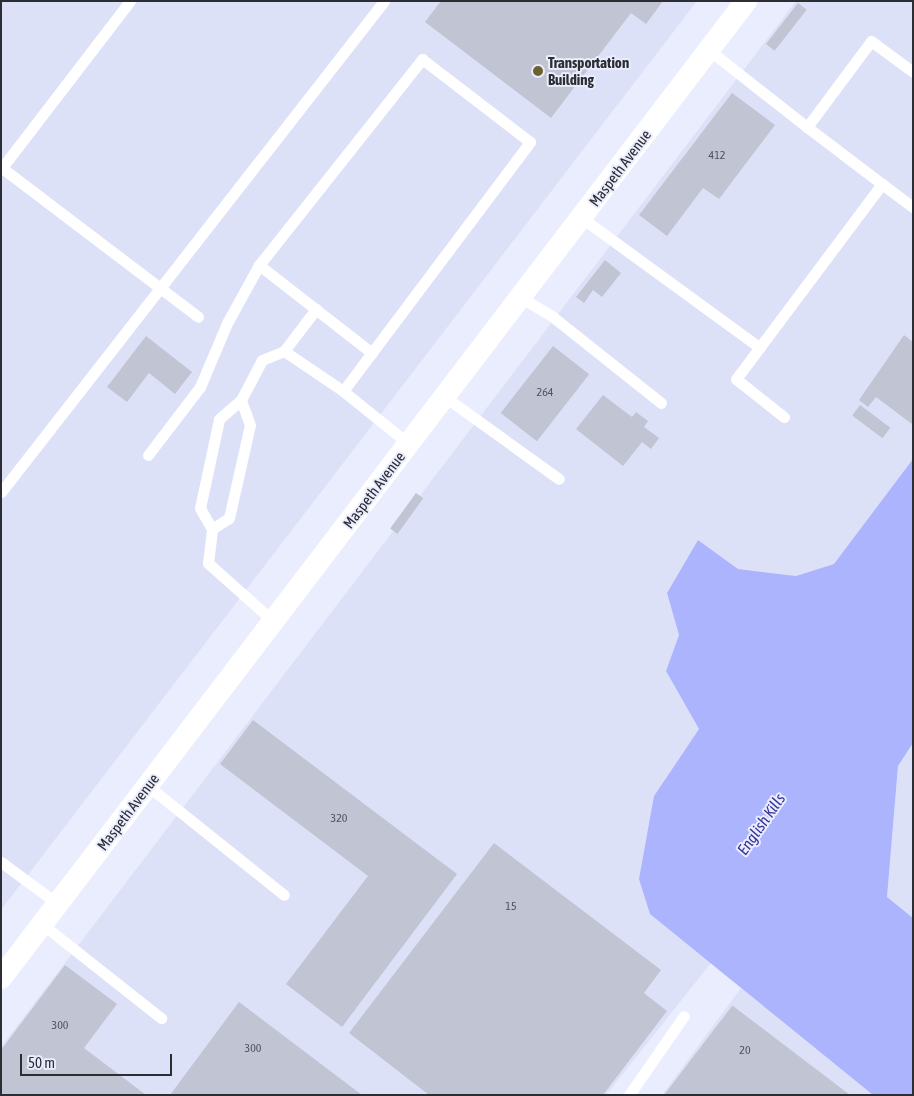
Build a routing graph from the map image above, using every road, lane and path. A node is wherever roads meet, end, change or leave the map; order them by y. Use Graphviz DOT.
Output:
graph roads {
  1 [pos="130,1"];
  2 [pos="384,1"];
  3 [pos="746,1"];
  4 [pos="709,50"];
  5 [pos="913,72"];
  6 [pos="807,127"];
  7 [pos="2,168"];
  8 [pos="882,184"];
  9 [pos="913,207"];
  10 [pos="582,218"];
  11 [pos="259,265"];
  12 [pos="160,288"];
  13 [pos="520,297"];
  14 [pos="316,309"];
  15 [pos="198,317"];
  16 [pos="760,348"];
  17 [pos="284,351"];
  18 [pos="372,353"];
  19 [pos="343,391"];
  20 [pos="444,397"];
  21 [pos="241,400"];
  22 [pos="661,403"];
  23 [pos="784,417"];
  24 [pos="409,444"];
  25 [pos="148,455"];
  26 [pos="1,472"];
  27 [pos="559,479"];
  28 [pos="11,480"];
  29 [pos="1,492"];
  30 [pos="212,529"];
  31 [pos="273,621"];
  32 [pos="148,786"];
  33 [pos="1,862"];
  34 [pos="284,895"];
  35 [pos="58,904"];
  36 [pos="42,924"];
  37 [pos="1,978"];
  38 [pos="684,1016"];
  39 [pos="161,1018"];
  40 [pos="630,1095"];
  1 -- 7 [label="lane"];
  2 -- 12 [label="lane"];
  3 -- 4 [label="street, Maspeth Avenue"];
  4 -- 6 [label="lane"];
  4 -- 10 [label="street, Maspeth Avenue"];
  5 -- 6 [label="lane"];
  6 -- 8 [label="lane"];
  7 -- 12 [label="lane"];
  8 -- 9 [label="lane"];
  8 -- 16 [label="lane"];
  10 -- 13 [label="street, Maspeth Avenue"];
  10 -- 16 [label="lane"];
  11 -- 14 [label="lane"];
  11 -- 18 [label="lane"];
  11 -- 25 [label="lane"];
  12 -- 15 [label="lane"];
  12 -- 28 [label="lane"];
  13 -- 20 [label="street, Maspeth Avenue"];
  13 -- 22 [label="lane"];
  14 -- 17 [label="lane"];
  14 -- 18 [label="lane"];
  16 -- 23 [label="lane"];
  17 -- 19 [label="lane"];
  17 -- 21 [label="lane"];
  18 -- 19 [label="lane"];
  19 -- 24 [label="lane"];
  20 -- 24 [label="street, Maspeth Avenue"];
  20 -- 27 [label="lane"];
  21 -- 30 [label="lane"];
  21 -- 30 [label="lane"];
  24 -- 31 [label="street, Maspeth Avenue"];
  26 -- 28 [label="lane"];
  28 -- 29 [label="lane"];
  30 -- 31 [label="lane"];
  31 -- 32 [label="street, Maspeth Avenue"];
  32 -- 34 [label="lane"];
  32 -- 35 [label="street, Maspeth Avenue"];
  33 -- 35 [label="lane"];
  35 -- 36 [label="street, Maspeth Avenue"];
  36 -- 37 [label="street, Maspeth Avenue"];
  36 -- 39 [label="lane"];
  38 -- 40 [label="lane"];
}
